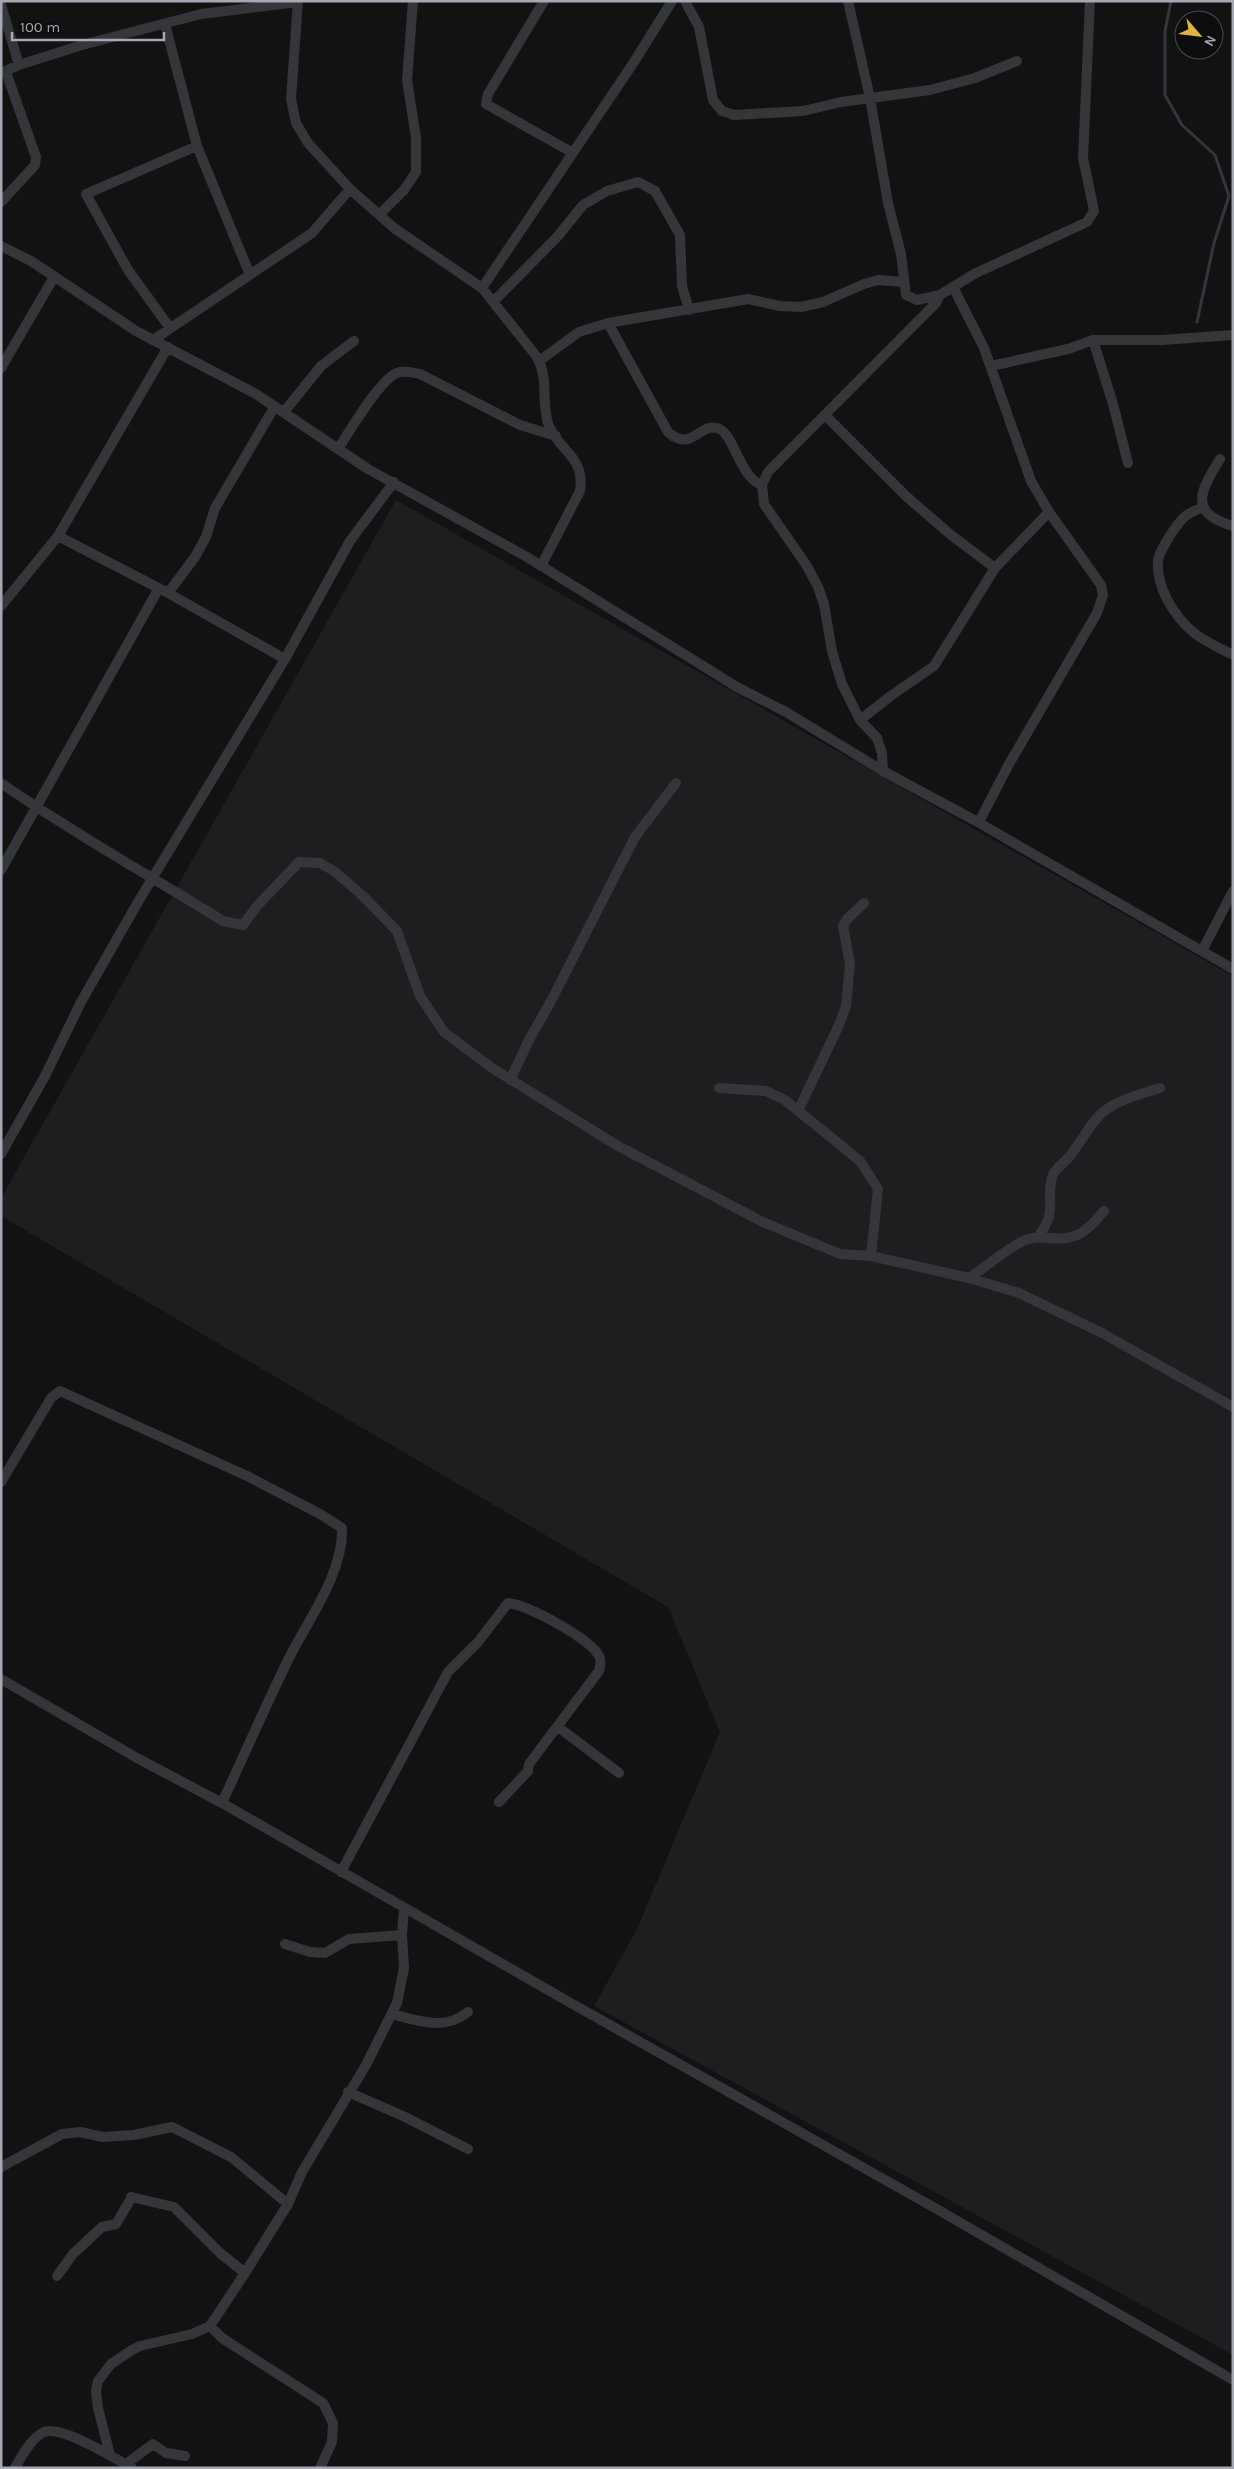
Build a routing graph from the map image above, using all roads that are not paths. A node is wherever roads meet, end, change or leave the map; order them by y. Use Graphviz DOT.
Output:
graph roads {
  1 [pos="413,1"];
  2 [pos="544,1"];
  3 [pos="672,1"];
  4 [pos="685,1"];
  5 [pos="848,1"];
  6 [pos="1090,1"];
  7 [pos="298,2"];
  8 [pos="1,5"];
  9 [pos="165,24"];
  10 [pos="1017,61"];
  11 [pos="19,65"];
  12 [pos="4,73"];
  13 [pos="870,98"];
  14 [pos="197,146"];
  15 [pos="573,153"];
  16 [pos="350,189"];
  17 [pos="1,202"];
  18 [pos="379,215"];
  19 [pos="1,246"];
  20 [pos="250,275"];
  21 [pos="54,277"];
  22 [pos="903,282"];
  23 [pos="953,287"];
  24 [pos="482,288"];
  25 [pos="940,295"];
  26 [pos="494,301"];
  27 [pos="689,310"];
  28 [pos="608,323"];
  29 [pos="170,328"];
  30 [pos="1233,335"];
  31 [pos="153,340"];
  32 [pos="1093,340"];
  33 [pos="354,341"];
  34 [pos="168,348"];
  35 [pos="539,361"];
  36 [pos="991,366"];
  37 [pos="1,368"];
  38 [pos="280,409"];
  39 [pos="825,415"];
  40 [pos="556,436"];
  41 [pos="338,449"];
  42 [pos="1220,458"];
  43 [pos="1128,463"];
  44 [pos="394,482"];
  45 [pos="762,485"];
  46 [pos="1202,508"];
  47 [pos="1049,512"];
  48 [pos="1233,526"];
  49 [pos="58,536"];
  50 [pos="541,566"];
  51 [pos="995,568"];
  52 [pos="163,590"];
  53 [pos="1,606"];
  54 [pos="1233,655"];
  55 [pos="285,659"];
  56 [pos="860,720"];
  57 [pos="883,771"];
  58 [pos="1,783"];
  59 [pos="676,783"];
  60 [pos="36,807"];
  61 [pos="979,822"];
  62 [pos="1,870"];
  63 [pos="153,877"];
  64 [pos="1233,891"];
  65 [pos="864,903"];
  66 [pos="1202,950"];
  67 [pos="1233,969"];
  68 [pos="510,1080"];
  69 [pos="720,1088"];
  70 [pos="1160,1088"];
  71 [pos="798,1111"];
  72 [pos="1,1154"];
  73 [pos="1104,1211"];
  74 [pos="1038,1237"];
  75 [pos="871,1256"];
  76 [pos="969,1278"];
  77 [pos="1233,1407"];
  78 [pos="1,1482"];
  79 [pos="1,1679"];
  80 [pos="558,1727"];
  81 [pos="619,1773"];
  82 [pos="499,1802"];
  83 [pos="222,1803"];
  84 [pos="341,1872"];
  85 [pos="404,1908"];
  86 [pos="402,1935"];
  87 [pos="286,1944"];
  88 [pos="468,2012"];
  89 [pos="392,2014"];
  90 [pos="348,2092"];
  91 [pos="468,2150"];
  92 [pos="1,2167"];
  93 [pos="288,2204"];
  94 [pos="245,2273"];
  95 [pos="57,2276"];
  96 [pos="210,2326"];
  97 [pos="1233,2380"];
  98 [pos="110,2455"];
  99 [pos="185,2456"];
  100 [pos="129,2466"];
  101 [pos="15,2468"];
  102 [pos="320,2468"];
  1 -- 18 [label="street"];
  2 -- 15 [label="street"];
  3 -- 15 [label="street"];
  4 -- 13 [label="street"];
  5 -- 13 [label="street"];
  6 -- 23 [label="street"];
  7 -- 9 [label="street"];
  7 -- 16 [label="street"];
  8 -- 11 [label="street"];
  9 -- 11 [label="street"];
  9 -- 14 [label="street"];
  10 -- 13 [label="street"];
  11 -- 12 [label="street"];
  12 -- 17 [label="street"];
  13 -- 22 [label="street"];
  14 -- 20 [label="street"];
  14 -- 29 [label="street"];
  15 -- 24 [label="street"];
  16 -- 18 [label="street"];
  16 -- 20 [label="street"];
  18 -- 24 [label="street"];
  19 -- 21 [label="street"];
  20 -- 29 [label="street"];
  21 -- 31 [label="street"];
  21 -- 37 [label="street"];
  22 -- 25 [label="street"];
  22 -- 27 [label="street"];
  23 -- 25 [label="street"];
  23 -- 36 [label="street"];
  24 -- 26 [label="street"];
  25 -- 39 [label="street"];
  26 -- 27 [label="street"];
  26 -- 35 [label="street"];
  27 -- 28 [label="street"];
  28 -- 35 [label="street"];
  28 -- 45 [label="street"];
  29 -- 31 [label="street"];
  30 -- 32 [label="street"];
  31 -- 34 [label="street"];
  32 -- 36 [label="street"];
  32 -- 43 [label="street"];
  33 -- 38 [label="street"];
  34 -- 38 [label="street"];
  34 -- 49 [label="street"];
  35 -- 40 [label="street"];
  36 -- 47 [label="street"];
  38 -- 41 [label="street"];
  38 -- 52 [label="street"];
  39 -- 45 [label="street"];
  39 -- 51 [label="street"];
  40 -- 41 [label="street"];
  40 -- 50 [label="street"];
  41 -- 44 [label="street"];
  42 -- 46 [label="street"];
  44 -- 50 [label="street"];
  44 -- 55 [label="street"];
  45 -- 56 [label="street"];
  46 -- 48 [label="street"];
  46 -- 54 [label="street"];
  47 -- 51 [label="street"];
  47 -- 61 [label="street"];
  49 -- 52 [label="street"];
  49 -- 53 [label="street"];
  50 -- 57 [label="street"];
  51 -- 56 [label="street"];
  52 -- 55 [label="street"];
  52 -- 60 [label="street"];
  55 -- 63 [label="street"];
  56 -- 57 [label="street"];
  57 -- 61 [label="street"];
  58 -- 60 [label="street"];
  59 -- 68 [label="street"];
  60 -- 62 [label="street"];
  60 -- 63 [label="street"];
  61 -- 66 [label="street"];
  63 -- 68 [label="street"];
  63 -- 72 [label="street"];
  64 -- 66 [label="street"];
  65 -- 71 [label="street"];
  66 -- 67 [label="street"];
  68 -- 75 [label="street"];
  69 -- 71 [label="street"];
  70 -- 74 [label="street"];
  71 -- 75 [label="street"];
  73 -- 74 [label="street"];
  74 -- 76 [label="street"];
  75 -- 76 [label="street"];
  76 -- 77 [label="street"];
  78 -- 83 [label="street"];
  79 -- 83 [label="street"];
  80 -- 81 [label="street"];
  80 -- 82 [label="street"];
  80 -- 84 [label="street"];
  83 -- 84 [label="street"];
  84 -- 85 [label="street"];
  85 -- 86 [label="street"];
  85 -- 97 [label="street"];
  86 -- 87 [label="street"];
  86 -- 89 [label="street"];
  88 -- 89 [label="street"];
  89 -- 90 [label="street"];
  90 -- 91 [label="street"];
  90 -- 93 [label="street"];
  92 -- 93 [label="street"];
  93 -- 94 [label="street"];
  94 -- 95 [label="street"];
  94 -- 96 [label="street"];
  96 -- 98 [label="street"];
  96 -- 102 [label="street"];
  98 -- 100 [label="street"];
  98 -- 101 [label="street"];
  99 -- 100 [label="street"];
}
